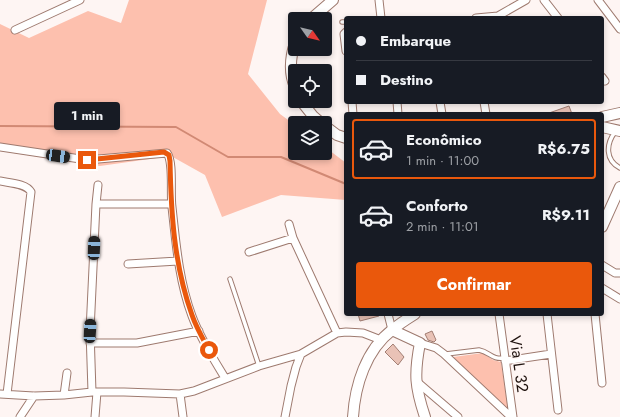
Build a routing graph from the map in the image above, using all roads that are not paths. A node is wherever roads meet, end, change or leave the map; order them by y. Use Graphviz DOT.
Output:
graph roads {
  1 [pos="80,0"];
  2 [pos="379,0"];
  3 [pos="544,0"];
  4 [pos="598,0"];
  5 [pos="330,1"];
  6 [pos="522,1"];
  7 [pos="318,12"];
  8 [pos="381,16"];
  9 [pos="498,16"];
  10 [pos="556,16"];
  11 [pos="620,29"];
  12 [pos="15,30"];
  13 [pos="307,108"];
  14 [pos="620,113"];
  15 [pos="313,116"];
  16 [pos="604,117"];
  17 [pos="332,131"];
  18 [pos="614,131"];
  19 [pos="344,137"];
  20 [pos="0,148"];
  21 [pos="620,168"];
  22 [pos="0,181"];
  23 [pos="98,185"];
  24 [pos="620,187"];
  25 [pos="96,204"];
  26 [pos="171,204"];
  27 [pos="604,223"];
  28 [pos="288,224"];
  29 [pos="293,238"];
  30 [pos="248,252"];
  31 [pos="178,260"];
  32 [pos="128,264"];
  33 [pos="604,266"];
  34 [pos="620,273"];
  35 [pos="230,279"];
  36 [pos="604,289"];
  37 [pos="620,300"];
  38 [pos="388,316"];
  39 [pos="412,316"];
  40 [pos="499,316"];
  41 [pos="547,316"];
  42 [pos="594,316"];
  43 [pos="392,330"];
  44 [pos="199,331"];
  45 [pos="337,334"];
  46 [pos="381,340"];
  47 [pos="90,343"];
  48 [pos="420,343"];
  49 [pos="301,354"];
  50 [pos="444,354"];
  51 [pos="551,354"];
  52 [pos="504,360"];
  53 [pos="258,366"];
  54 [pos="67,373"];
  55 [pos="225,378"];
  56 [pos="416,380"];
  57 [pos="602,384"];
  58 [pos="95,392"];
  59 [pos="4,394"];
  60 [pos="180,394"];
  61 [pos="64,395"];
  62 [pos="34,396"];
  63 [pos="558,410"];
  64 [pos="20,417"];
  65 [pos="95,417"];
  66 [pos="183,417"];
  67 [pos="285,417"];
  68 [pos="353,417"];
  69 [pos="425,417"];
  70 [pos="458,417"];
  71 [pos="512,417"];
  1 -- 12 [label="street"];
  2 -- 8 [label="street"];
  3 -- 10 [label="street"];
  4 -- 11 [label="street"];
  5 -- 7 [label="street"];
  6 -- 9 [label="street"];
  13 -- 15 [label="street"];
  14 -- 16 [label="street"];
  17 -- 19 [label="street"];
  18 -- 21 [label="lane"];
  20 -- 26 [label="street"];
  22 -- 59 [label="street"];
  23 -- 25 [label="street"];
  24 -- 27 [label="street"];
  25 -- 26 [label="street"];
  25 -- 47 [label="street"];
  26 -- 31 [label="street"];
  28 -- 29 [label="street"];
  29 -- 30 [label="street"];
  29 -- 45 [label="street"];
  31 -- 32 [label="street"];
  31 -- 44 [label="street"];
  33 -- 34 [label="street"];
  35 -- 53 [label="lane"];
  36 -- 37 [label="street"];
  38 -- 43 [label="street"];
  39 -- 43 [label="street"];
  40 -- 52 [label="street, Via L 32"];
  41 -- 51 [label="street"];
  42 -- 57 [label="street"];
  43 -- 46 [label="street"];
  43 -- 48 [label="street"];
  44 -- 47 [label="street"];
  44 -- 55 [label="street"];
  45 -- 46 [label="street"];
  45 -- 49 [label="street"];
  46 -- 68 [label="street"];
  47 -- 58 [label="street"];
  48 -- 50 [label="street"];
  48 -- 56 [label="street"];
  49 -- 53 [label="street"];
  49 -- 67 [label="street"];
  50 -- 52 [label="lane"];
  50 -- 71 [label="street"];
  51 -- 52 [label="street"];
  51 -- 63 [label="street"];
  52 -- 71 [label="street, Via L 32"];
  53 -- 55 [label="street"];
  54 -- 61 [label="street"];
  55 -- 60 [label="street"];
  56 -- 69 [label="street"];
  56 -- 70 [label="street"];
  58 -- 60 [label="street"];
  58 -- 61 [label="street"];
  58 -- 65 [label="street"];
  59 -- 62 [label="street"];
  60 -- 66 [label="street"];
  61 -- 62 [label="street"];
  62 -- 64 [label="street"];
}
